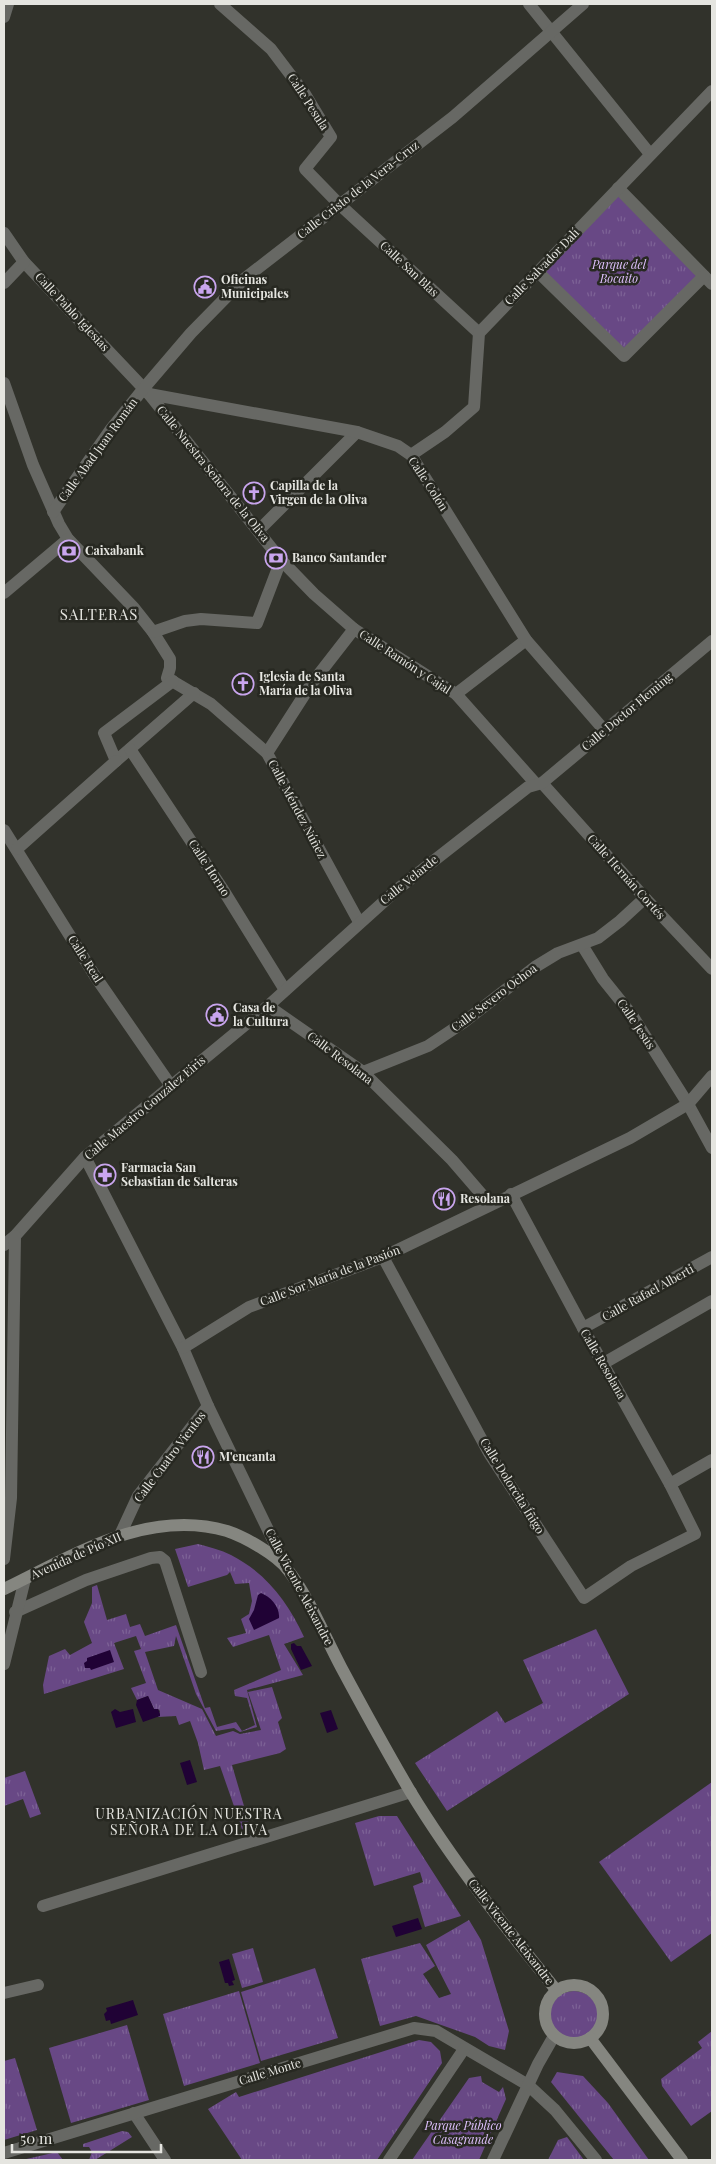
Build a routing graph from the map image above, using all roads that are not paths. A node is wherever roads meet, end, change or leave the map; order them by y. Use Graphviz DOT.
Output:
graph roads {
  1 [pos="8,4"];
  2 [pos="220,4"];
  3 [pos="529,4"];
  4 [pos="583,4"];
  5 [pos="4,17"];
  6 [pos="552,32"];
  7 [pos="709,100"];
  8 [pos="650,154"];
  9 [pos="618,188"];
  10 [pos="339,204"];
  11 [pos="4,233"];
  12 [pos="24,262"];
  13 [pos="538,272"];
  14 [pos="708,280"];
  15 [pos="4,283"];
  16 [pos="479,333"];
  17 [pos="4,383"];
  18 [pos="146,391"];
  19 [pos="357,432"];
  20 [pos="410,455"];
  21 [pos="53,512"];
  22 [pos="258,531"];
  23 [pos="68,539"];
  24 [pos="281,560"];
  25 [pos="4,593"];
  26 [pos="354,629"];
  27 [pos="153,632"];
  28 [pos="526,640"];
  29 [pos="712,641"];
  30 [pos="173,682"];
  31 [pos="194,693"];
  32 [pos="456,694"];
  33 [pos="605,731"];
  34 [pos="130,749"];
  35 [pos="268,753"];
  36 [pos="116,761"];
  37 [pos="539,784"];
  38 [pos="4,830"];
  39 [pos="17,849"];
  40 [pos="645,898"];
  41 [pos="359,922"];
  42 [pos="582,945"];
  43 [pos="712,969"];
  44 [pos="285,990"];
  45 [pos="268,1006"];
  46 [pos="363,1072"];
  47 [pos="712,1076"];
  48 [pos="171,1086"];
  49 [pos="688,1104"];
  50 [pos="712,1148"];
  51 [pos="85,1157"];
  52 [pos="511,1194"];
  53 [pos="490,1204"];
  54 [pos="15,1236"];
  55 [pos="4,1245"];
  56 [pos="712,1257"];
  57 [pos="383,1258"];
  58 [pos="712,1301"];
  59 [pos="583,1328"];
  60 [pos="182,1348"];
  61 [pos="604,1363"];
  62 [pos="208,1406"];
  63 [pos="712,1460"];
  64 [pos="670,1484"];
  65 [pos="695,1534"];
  66 [pos="120,1535"];
  67 [pos="4,1559"];
  68 [pos="288,1569"];
  69 [pos="25,1578"];
  70 [pos="4,1589"];
  71 [pos="15,1612"];
  72 [pos="4,1664"];
  73 [pos="201,1672"];
  74 [pos="411,1792"];
  75 [pos="43,1906"];
  76 [pos="38,1985"];
  77 [pos="557,1991"];
  78 [pos="4,1993"];
  79 [pos="554,2036"];
  80 [pos="590,2038"];
  81 [pos="464,2049"];
  82 [pos="528,2085"];
  83 [pos="134,2113"];
  84 [pos="4,2153"];
  85 [pos="165,2160"];
  86 [pos="389,2160"];
  87 [pos="493,2160"];
  88 [pos="596,2160"];
  89 [pos="682,2160"];
  1 -- 5 [label="street"];
  2 -- 10 [label="street, Calle Pesula"];
  3 -- 6 [label="street"];
  4 -- 6 [label="street, Calle Cristo de la Vera-Cruz"];
  6 -- 8 [label="street"];
  6 -- 10 [label="street, Calle Cristo de la Vera-Cruz"];
  7 -- 8 [label="street, Calle Salvador Dalí"];
  8 -- 9 [label="street, Calle Salvador Dalí"];
  9 -- 13 [label="street, Calle Salvador Dalí"];
  9 -- 14 [label="street"];
  10 -- 16 [label="street, Calle San Blas"];
  10 -- 18 [label="street, Calle Cristo de la Vera-Cruz"];
  11 -- 12 [label="street, Calle Pablo Iglesias"];
  12 -- 15 [label="street"];
  12 -- 18 [label="street, Calle Pablo Iglesias"];
  13 -- 14 [label="street"];
  13 -- 16 [label="street, Calle Salvador Dalí"];
  16 -- 20 [label="street"];
  17 -- 21 [label="street"];
  18 -- 19 [label="street, Calle Colón"];
  18 -- 21 [label="street, Calle Abad Juan Román"];
  18 -- 22 [label="street, Calle Nuestra Señora de la Oliva"];
  19 -- 20 [label="street, Calle Colón"];
  19 -- 22 [label="street"];
  20 -- 28 [label="street, Calle Colón"];
  21 -- 23 [label="street"];
  22 -- 24 [label="street, Calle Nuestra Señora de la Oliva"];
  23 -- 25 [label="street"];
  23 -- 27 [label="street"];
  24 -- 26 [label="street, Calle Nuestra Señora de la Oliva"];
  24 -- 27 [label="street"];
  26 -- 32 [label="street, Calle Ramón y Cajal"];
  26 -- 35 [label="street"];
  27 -- 30 [label="street"];
  28 -- 32 [label="street"];
  28 -- 33 [label="street, Calle Colón"];
  29 -- 33 [label="street, Calle Doctor Fleming"];
  30 -- 31 [label="street, Calle Méndez Núñez"];
  30 -- 36 [label="street"];
  31 -- 34 [label="street"];
  31 -- 35 [label="street, Calle Méndez Núñez"];
  32 -- 37 [label="street, Calle Ramón y Cajal"];
  33 -- 37 [label="street, Calle Doctor Fleming"];
  34 -- 36 [label="street"];
  34 -- 44 [label="street, Calle Horno"];
  35 -- 41 [label="street, Calle Méndez Núñez"];
  36 -- 39 [label="street"];
  37 -- 40 [label="street, Calle Hernán Cortés"];
  37 -- 41 [label="street, Calle Velarde"];
  38 -- 39 [label="street, Calle Real"];
  39 -- 48 [label="street, Calle Real"];
  40 -- 42 [label="street, Calle Severo Ochoa"];
  40 -- 43 [label="street, Calle Hernán Cortés"];
  41 -- 44 [label="street, Calle Velarde"];
  42 -- 46 [label="street, Calle Severo Ochoa"];
  42 -- 49 [label="street, Calle Jesús"];
  44 -- 45 [label="street, Calle Maestro González Eiris"];
  45 -- 46 [label="street, Calle Resolana"];
  45 -- 48 [label="street, Calle Maestro González Eiris"];
  46 -- 53 [label="street, Calle Resolana"];
  47 -- 49 [label="street, Calle Sor María de la Pasión"];
  48 -- 51 [label="street, Calle Maestro González Eiris"];
  49 -- 50 [label="street, Calle Jesús"];
  49 -- 52 [label="street, Calle Sor María de la Pasión"];
  51 -- 54 [label="street, Calle Maestro González Eiris"];
  51 -- 60 [label="street, Calle Vicente Aleixandre"];
  52 -- 53 [label="street, Calle Sor María de la Pasión"];
  52 -- 59 [label="street, Calle Resolana"];
  53 -- 57 [label="street, Calle Sor María de la Pasión"];
  54 -- 55 [label="street, Calle Maestro González Eiris"];
  54 -- 67 [label="street"];
  56 -- 59 [label="street, Calle Rafael Alberti"];
  57 -- 60 [label="street, Calle Sor María de la Pasión"];
  57 -- 65 [label="street, Calle Dolorcita Íñigo"];
  58 -- 61 [label="street"];
  59 -- 61 [label="street, Calle Resolana"];
  60 -- 62 [label="street, Calle Vicente Aleixandre"];
  61 -- 64 [label="street, Calle Resolana"];
  62 -- 66 [label="street, Calle Cuatro Vientos"];
  62 -- 68 [label="street, Calle Vicente Aleixandre"];
  63 -- 64 [label="street"];
  64 -- 65 [label="street, Calle Resolana"];
  66 -- 68 [label="main road, Avenida de Pío XII"];
  66 -- 69 [label="main road, Avenida de Pío XII"];
  68 -- 74 [label="main road, Calle Vicente Aleixandre"];
  69 -- 70 [label="main road, Avenida de Pío XII"];
  69 -- 71 [label="street"];
  71 -- 72 [label="street"];
  71 -- 73 [label="street"];
  74 -- 75 [label="street"];
  74 -- 77 [label="main road, Calle Vicente Aleixandre"];
  76 -- 78 [label="street"];
  77 -- 79 [label="main road"];
  77 -- 80 [label="main road"];
  79 -- 80 [label="main road"];
  79 -- 82 [label="street"];
  80 -- 89 [label="main road"];
  81 -- 82 [label="street, Calle Monte"];
  81 -- 83 [label="street, Calle Monte"];
  81 -- 86 [label="street"];
  82 -- 87 [label="street"];
  82 -- 88 [label="street, Calle Monte"];
  83 -- 84 [label="street, Calle Monte"];
  83 -- 85 [label="street"];
}
